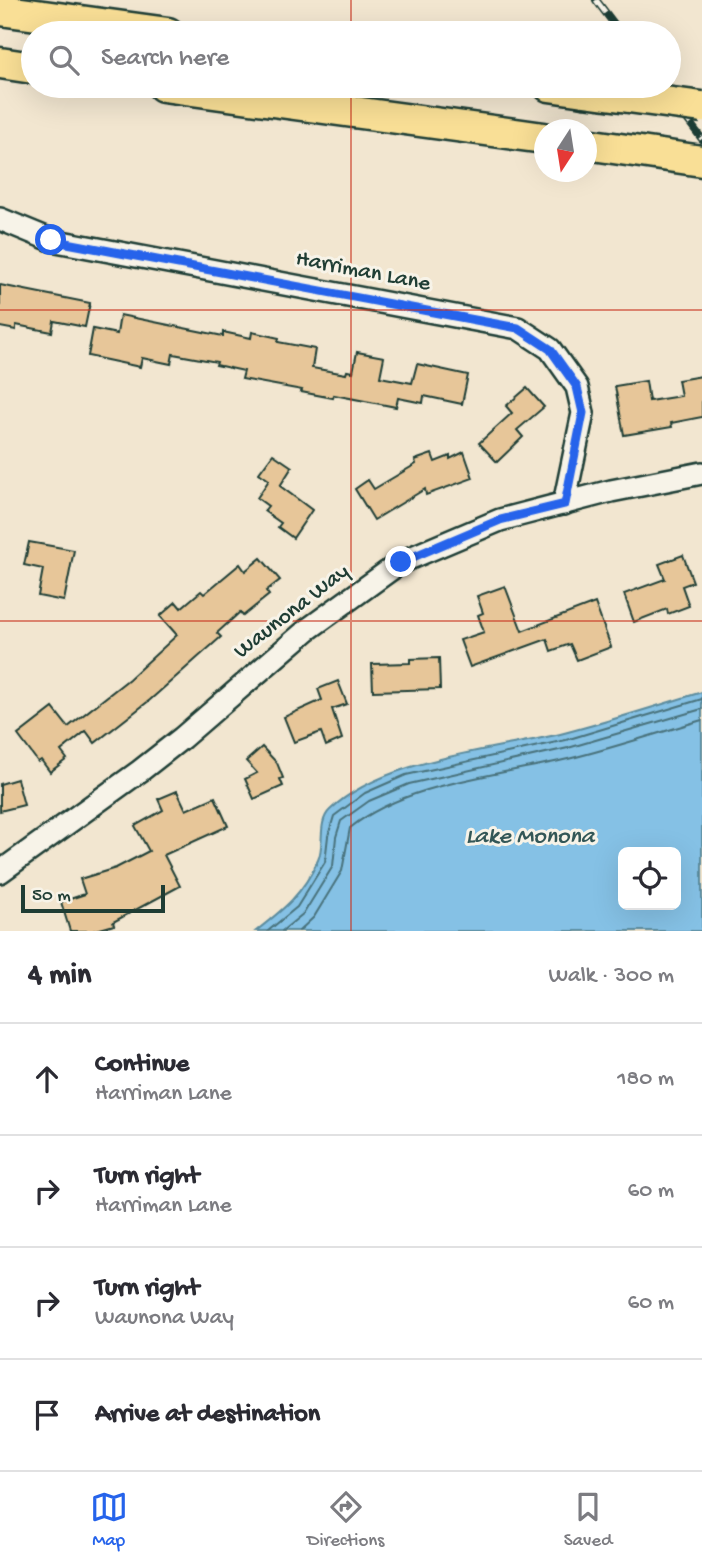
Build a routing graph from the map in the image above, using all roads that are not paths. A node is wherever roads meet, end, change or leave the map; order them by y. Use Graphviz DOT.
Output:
graph roads {
  1 [pos="0,10"];
  2 [pos="80,21"];
  3 [pos="0,63"];
  4 [pos="21,66"];
  5 [pos="251,98"];
  6 [pos="636,98"];
  7 [pos="702,107"];
  8 [pos="534,137"];
  9 [pos="597,145"];
  10 [pos="702,161"];
  11 [pos="0,219"];
  12 [pos="702,473"];
  13 [pos="565,504"];
  14 [pos="0,872"];
  1 -- 2 [label="highway"];
  3 -- 4 [label="highway"];
  5 -- 8 [label="highway"];
  6 -- 7 [label="highway, bridge"];
  9 -- 10 [label="highway"];
  11 -- 13 [label="street, Harriman Lane"];
  12 -- 13 [label="street, Waunona Way"];
  13 -- 14 [label="street, Waunona Way"];
}
